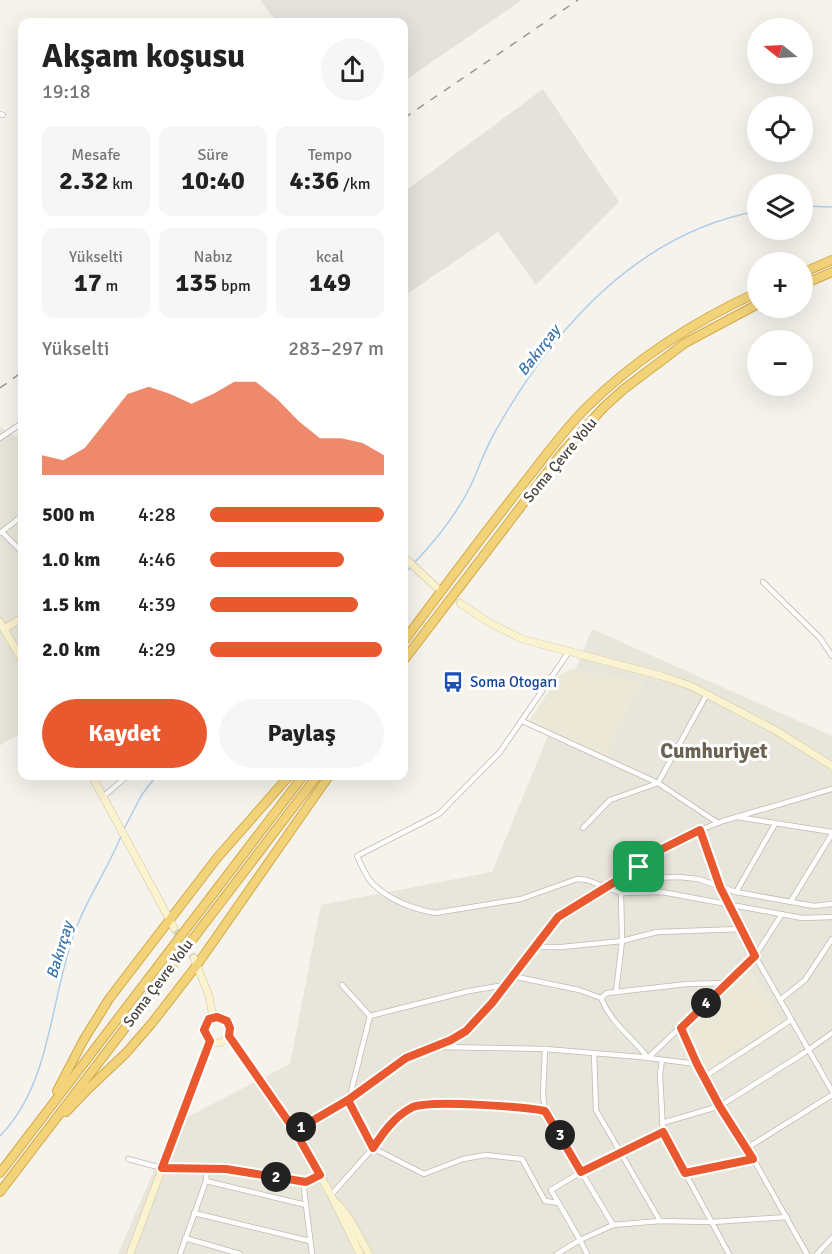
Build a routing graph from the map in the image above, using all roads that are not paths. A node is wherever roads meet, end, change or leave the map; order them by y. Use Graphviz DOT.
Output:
graph roads {
  1 [pos="832,260"];
  2 [pos="813,268"];
  3 [pos="832,272"];
  4 [pos="813,280"];
  5 [pos="747,297"];
  6 [pos="747,310"];
  7 [pos="18,426"];
  8 [pos="0,438"];
  9 [pos="18,519"];
  10 [pos="1,532"];
  11 [pos="18,548"];
  12 [pos="408,561"];
  13 [pos="763,582"];
  14 [pos="433,584"];
  15 [pos="459,603"];
  16 [pos="18,620"];
  17 [pos="1,628"];
  18 [pos="408,636"];
  19 [pos="568,653"];
  20 [pos="18,654"];
  21 [pos="408,655"];
  22 [pos="832,656"];
  23 [pos="707,694"];
  24 [pos="522,722"];
  25 [pos="832,766"];
  26 [pos="94,780"];
  27 [pos="123,780"];
  28 [pos="285,780"];
  29 [pos="300,780"];
  30 [pos="314,780"];
  31 [pos="326,780"];
  32 [pos="658,783"];
  33 [pos="832,789"];
  34 [pos="106,799"];
  35 [pos="735,817"];
  36 [pos="717,823"];
  37 [pos="775,824"];
  38 [pos="584,828"];
  39 [pos="700,830"];
  40 [pos="832,833"];
  41 [pos="618,879"];
  42 [pos="605,887"];
  43 [pos="720,887"];
  44 [pos="736,892"];
  45 [pos="621,893"];
  46 [pos="791,901"];
  47 [pos="728,904"];
  48 [pos="832,904"];
  49 [pos="782,914"];
  50 [pos="832,917"];
  51 [pos="172,925"];
  52 [pos="741,929"];
  53 [pos="832,939"];
  54 [pos="622,941"];
  55 [pos="533,947"];
  56 [pos="755,956"];
  57 [pos="196,961"];
  58 [pos="512,976"];
  59 [pos="727,983"];
  60 [pos="342,985"];
  61 [pos="506,985"];
  62 [pos="616,992"];
  63 [pos="601,998"];
  64 [pos="780,1000"];
  65 [pos="370,1016"];
  66 [pos="213,1017"];
  67 [pos="791,1020"];
  68 [pos="681,1028"];
  69 [pos="832,1033"];
  70 [pos="229,1036"];
  71 [pos="210,1041"];
  72 [pos="435,1047"];
  73 [pos="545,1048"];
  74 [pos="808,1051"];
  75 [pos="594,1053"];
  76 [pos="648,1058"];
  77 [pos="662,1060"];
  78 [pos="697,1064"];
  79 [pos="704,1077"];
  80 [pos="832,1090"];
  81 [pos="832,1095"];
  82 [pos="348,1100"];
  83 [pos="720,1107"];
  84 [pos="545,1111"];
  85 [pos="662,1123"];
  86 [pos="37,1124"];
  87 [pos="295,1131"];
  88 [pos="663,1132"];
  89 [pos="34,1148"];
  90 [pos="373,1148"];
  91 [pos="747,1148"];
  92 [pos="621,1152"];
  93 [pos="128,1159"];
  94 [pos="753,1159"];
  95 [pos="162,1168"];
  96 [pos="207,1169"];
  97 [pos="581,1172"];
  98 [pos="0,1173"];
  99 [pos="685,1173"];
  100 [pos="320,1175"];
  101 [pos="206,1181"];
  102 [pos="306,1182"];
  103 [pos="0,1192"];
  104 [pos="331,1195"];
  105 [pos="559,1203"];
  106 [pos="306,1205"];
  107 [pos="194,1213"];
  108 [pos="787,1217"];
  109 [pos="660,1221"];
  110 [pos="712,1222"];
  111 [pos="613,1225"];
  112 [pos="185,1238"];
  113 [pos="832,1238"];
  114 [pos="580,1240"];
  115 [pos="310,1241"];
  116 [pos="130,1254"];
  117 [pos="180,1254"];
  118 [pos="240,1254"];
  119 [pos="312,1254"];
  120 [pos="360,1254"];
  121 [pos="369,1254"];
  122 [pos="557,1254"];
  123 [pos="587,1254"];
  124 [pos="729,1254"];
  125 [pos="807,1254"];
  126 [pos="817,1254"];
  1 -- 2 [label="highway"];
  3 -- 4 [label="highway"];
  5 -- 18 [label="highway, Soma Çevre Yolu"];
  6 -- 21 [label="highway, Soma Çevre Yolu"];
  7 -- 8 [label="street"];
  9 -- 10 [label="street"];
  10 -- 11 [label="street"];
  12 -- 14 [label="main road"];
  13 -- 22 [label="street"];
  15 -- 19 [label="main road"];
  16 -- 17 [label="main road"];
  17 -- 20 [label="main road"];
  19 -- 23 [label="main road"];
  19 -- 24 [label="street"];
  23 -- 25 [label="main road"];
  23 -- 32 [label="street"];
  24 -- 32 [label="street"];
  24 -- 42 [label="street"];
  26 -- 34 [label="main road"];
  27 -- 34 [label="street"];
  28 -- 51 [label="highway"];
  29 -- 86 [label="highway, Soma Çevre Yolu"];
  30 -- 89 [label="highway, Soma Çevre Yolu"];
  31 -- 57 [label="highway"];
  32 -- 36 [label="street"];
  32 -- 38 [label="street"];
  33 -- 35 [label="street"];
  34 -- 51 [label="main road"];
  35 -- 36 [label="street"];
  35 -- 37 [label="street"];
  36 -- 39 [label="street"];
  37 -- 40 [label="street"];
  37 -- 44 [label="street"];
  39 -- 41 [label="street"];
  39 -- 43 [label="street"];
  40 -- 46 [label="street"];
  41 -- 42 [label="street"];
  41 -- 43 [label="street"];
  42 -- 45 [label="street"];
  42 -- 55 [label="street"];
  43 -- 44 [label="street"];
  43 -- 47 [label="street"];
  44 -- 46 [label="street"];
  45 -- 47 [label="street"];
  45 -- 54 [label="street"];
  46 -- 48 [label="street"];
  47 -- 49 [label="street"];
  47 -- 52 [label="street"];
  49 -- 50 [label="street"];
  49 -- 56 [label="street"];
  51 -- 86 [label="highway"];
  52 -- 54 [label="street"];
  52 -- 56 [label="street"];
  53 -- 64 [label="street"];
  54 -- 55 [label="street"];
  54 -- 62 [label="street"];
  55 -- 58 [label="street"];
  56 -- 59 [label="street"];
  56 -- 64 [label="street"];
  57 -- 66 [label="main road"];
  57 -- 89 [label="highway"];
  58 -- 61 [label="street"];
  58 -- 63 [label="street"];
  59 -- 62 [label="street"];
  59 -- 68 [label="street"];
  60 -- 65 [label="street"];
  61 -- 65 [label="street"];
  61 -- 72 [label="street"];
  62 -- 63 [label="street"];
  63 -- 76 [label="street"];
  64 -- 67 [label="street"];
  65 -- 82 [label="street"];
  66 -- 70 [label="main road"];
  66 -- 71 [label="main road"];
  67 -- 74 [label="street"];
  67 -- 79 [label="street"];
  68 -- 76 [label="street"];
  68 -- 78 [label="street"];
  69 -- 74 [label="street"];
  70 -- 71 [label="main road"];
  70 -- 87 [label="main road"];
  71 -- 95 [label="main road"];
  72 -- 73 [label="street"];
  72 -- 82 [label="street"];
  73 -- 75 [label="street"];
  73 -- 84 [label="street"];
  74 -- 80 [label="street"];
  74 -- 83 [label="street"];
  75 -- 76 [label="street"];
  75 -- 92 [label="street"];
  76 -- 77 [label="street"];
  77 -- 78 [label="street"];
  77 -- 85 [label="street"];
  78 -- 79 [label="street"];
  79 -- 83 [label="street"];
  81 -- 91 [label="street"];
  82 -- 87 [label="street"];
  82 -- 90 [label="street"];
  83 -- 85 [label="street"];
  83 -- 91 [label="street"];
  84 -- 90 [label="street"];
  84 -- 97 [label="street"];
  85 -- 88 [label="street"];
  86 -- 98 [label="highway, Soma Çevre Yolu"];
  87 -- 100 [label="main road"];
  88 -- 92 [label="street"];
  88 -- 99 [label="street"];
  89 -- 103 [label="highway, Soma Çevre Yolu"];
  90 -- 104 [label="street"];
  90 -- 105 [label="street"];
  91 -- 94 [label="street"];
  92 -- 97 [label="street"];
  92 -- 109 [label="street"];
  93 -- 95 [label="street"];
  94 -- 99 [label="street"];
  94 -- 108 [label="street"];
  95 -- 96 [label="street"];
  95 -- 116 [label="main road"];
  96 -- 101 [label="street"];
  96 -- 102 [label="street"];
  97 -- 105 [label="street"];
  97 -- 111 [label="street"];
  99 -- 110 [label="street"];
  100 -- 102 [label="street"];
  100 -- 104 [label="main road"];
  101 -- 106 [label="street"];
  101 -- 107 [label="street"];
  102 -- 106 [label="street"];
  104 -- 120 [label="main road"];
  104 -- 121 [label="main road"];
  105 -- 114 [label="street"];
  106 -- 115 [label="street"];
  107 -- 112 [label="street"];
  107 -- 115 [label="street"];
  108 -- 110 [label="street"];
  108 -- 125 [label="street"];
  109 -- 110 [label="street"];
  109 -- 111 [label="street"];
  110 -- 124 [label="street"];
  111 -- 114 [label="street"];
  112 -- 117 [label="street"];
  112 -- 118 [label="street"];
  113 -- 126 [label="street"];
  114 -- 122 [label="street"];
  114 -- 123 [label="street"];
  115 -- 119 [label="street"];
}
